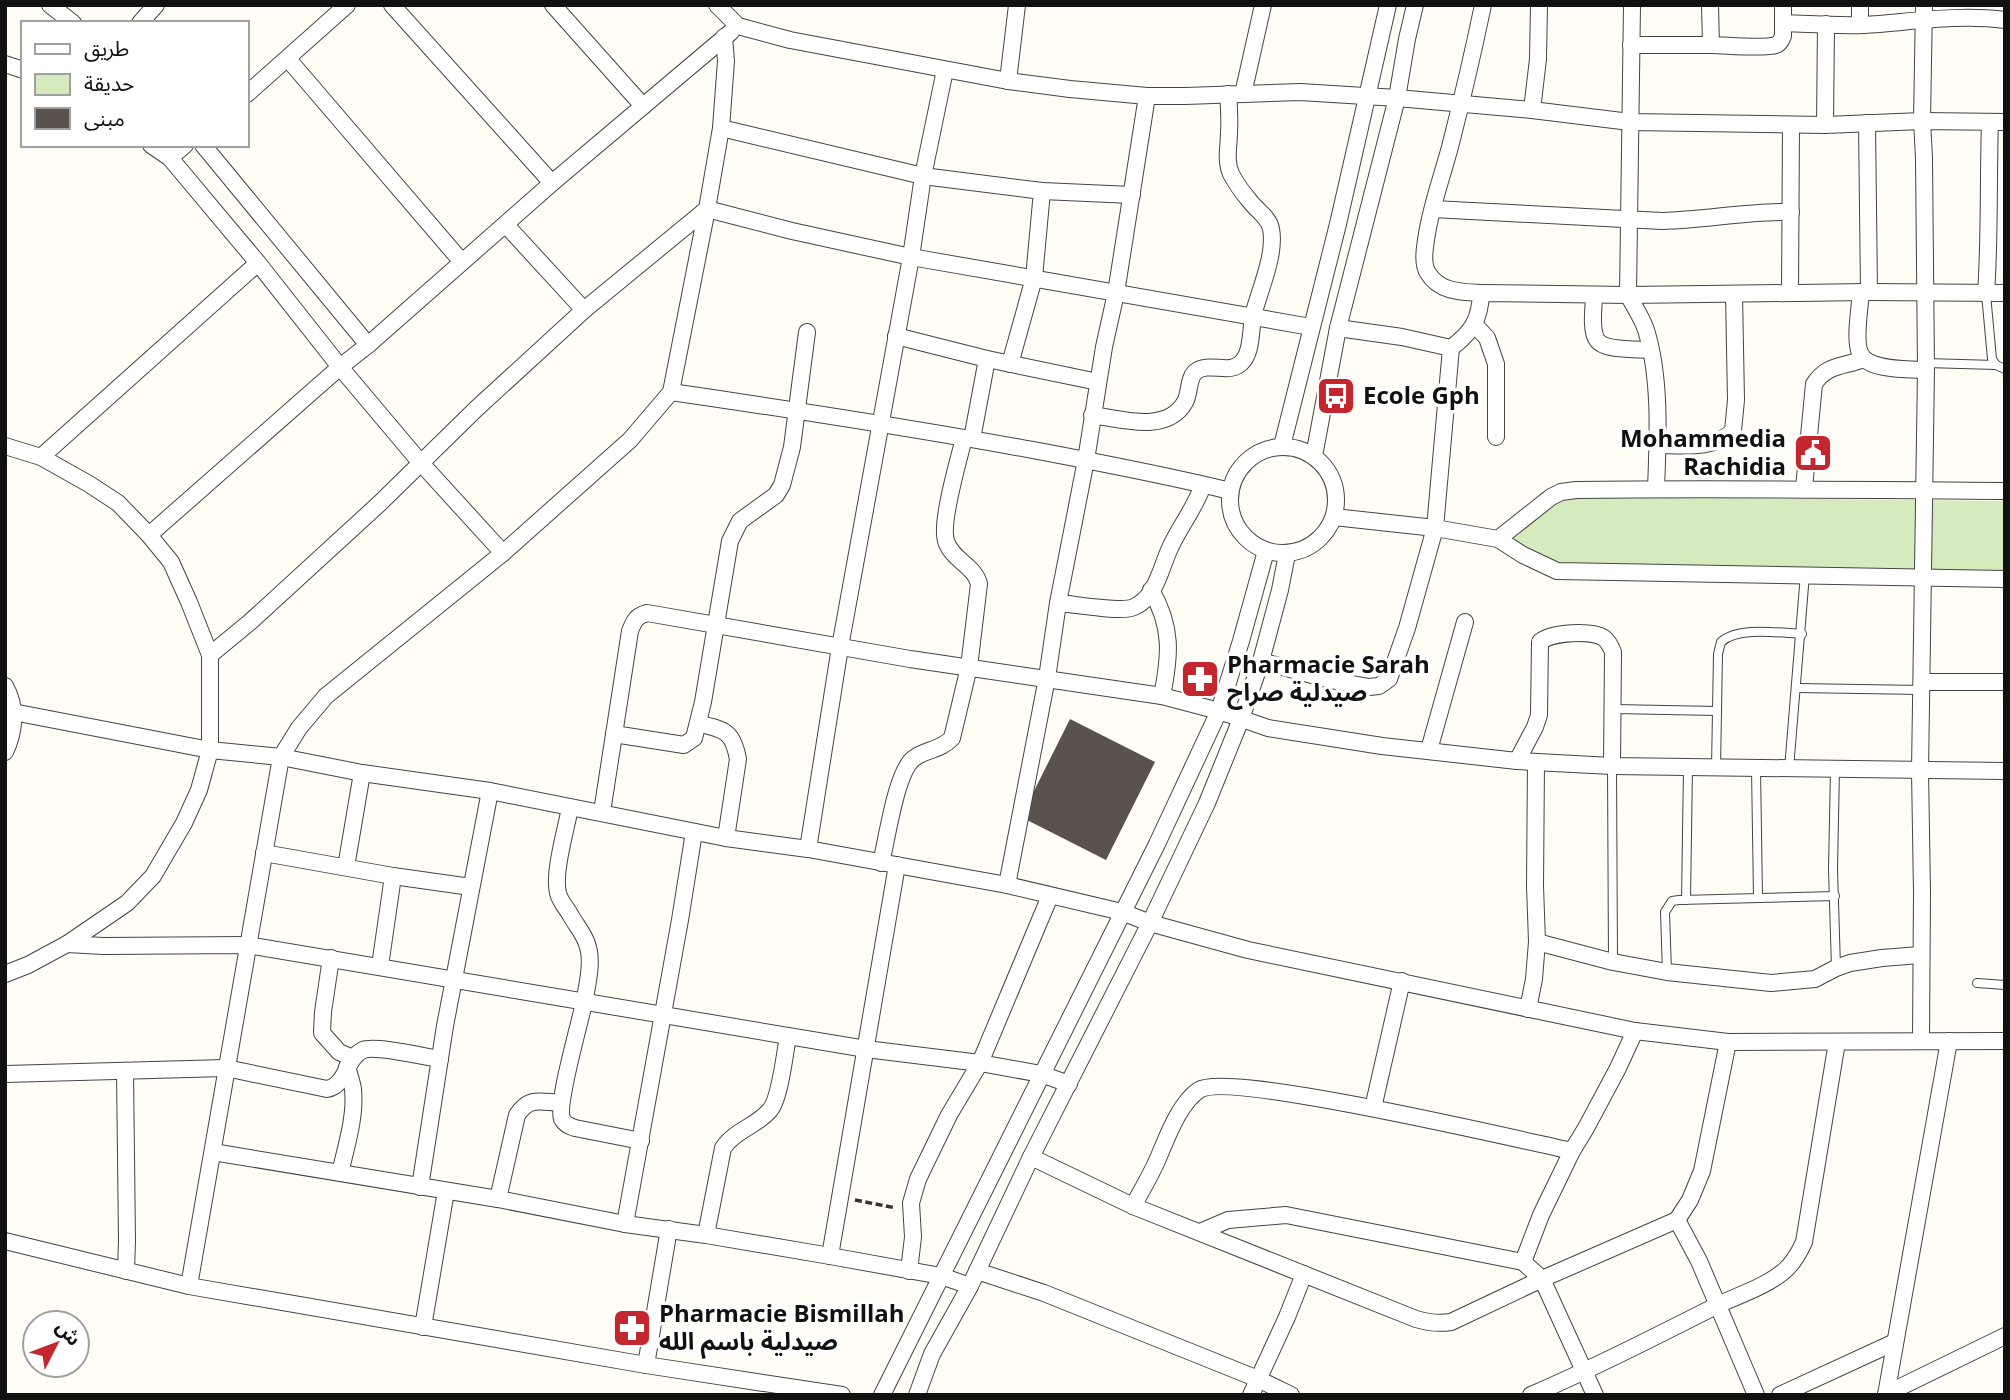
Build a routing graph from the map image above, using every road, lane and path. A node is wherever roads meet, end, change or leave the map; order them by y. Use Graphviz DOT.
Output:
graph roads {
  1 [pos="50,5"];
  2 [pos="156,5"];
  3 [pos="347,5"];
  4 [pos="392,5"];
  5 [pos="554,5"];
  6 [pos="718,5"];
  7 [pos="1017,5"];
  8 [pos="1263,5"];
  9 [pos="1388,5"];
  10 [pos="1415,5"];
  11 [pos="1483,5"];
  12 [pos="1539,5"];
  13 [pos="1632,5"];
  14 [pos="1710,5"];
  15 [pos="1783,5"];
  16 [pos="1860,5"];
  17 [pos="1985,11"];
  18 [pos="1924,12"];
  19 [pos="2005,20"];
  20 [pos="70,21"];
  21 [pos="143,21"];
  22 [pos="1783,23"];
  23 [pos="1826,24"];
  24 [pos="1860,25"];
  25 [pos="738,26"];
  26 [pos="724,37"];
  27 [pos="1711,44"];
  28 [pos="1630,45"];
  29 [pos="288,59"];
  30 [pos="945,70"];
  31 [pos="1008,81"];
  32 [pos="248,93"];
  33 [pos="1236,94"];
  34 [pos="1147,96"];
  35 [pos="1369,96"];
  36 [pos="1397,98"];
  37 [pos="1461,103"];
  38 [pos="643,106"];
  39 [pos="1532,110"];
  40 [pos="1922,121"];
  41 [pos="1630,122"];
  42 [pos="1997,122"];
  43 [pos="1867,123"];
  44 [pos="1791,125"];
  45 [pos="1825,125"];
  46 [pos="720,128"];
  47 [pos="154,147"];
  48 [pos="184,147"];
  49 [pos="205,147"];
  50 [pos="170,158"];
  51 [pos="923,176"];
  52 [pos="552,183"];
  53 [pos="1042,191"];
  54 [pos="1132,195"];
  55 [pos="707,209"];
  56 [pos="1433,209"];
  57 [pos="1791,212"];
  58 [pos="1629,219"];
  59 [pos="506,225"];
  60 [pos="911,257"];
  61 [pos="462,262"];
  62 [pos="258,263"];
  63 [pos="1034,278"];
  64 [pos="1865,292"];
  65 [pos="1116,293"];
  66 [pos="1481,293"];
  67 [pos="1734,293"];
  68 [pos="1790,293"];
  69 [pos="1926,293"];
  70 [pos="2005,293"];
  71 [pos="1986,294"];
  72 [pos="1594,295"];
  73 [pos="1628,295"];
  74 [pos="584,310"];
  75 [pos="1253,316"];
  76 [pos="1474,324"];
  77 [pos="1311,327"];
  78 [pos="1338,328"];
  79 [pos="807,332"];
  80 [pos="896,336"];
  81 [pos="368,345"];
  82 [pos="1451,348"];
  83 [pos="1650,350"];
  84 [pos="987,359"];
  85 [pos="1864,359"];
  86 [pos="1010,364"];
  87 [pos="1996,365"];
  88 [pos="340,366"];
  89 [pos="1926,366"];
  90 [pos="2005,369"];
  91 [pos="1098,382"];
  92 [pos="671,392"];
  93 [pos="797,411"];
  94 [pos="1092,415"];
  95 [pos="880,424"];
  96 [pos="1496,437"];
  97 [pos="968,439"];
  98 [pos="1657,445"];
  99 [pos="5,446"];
  100 [pos="1282,446"];
  101 [pos="1314,456"];
  102 [pos="41,457"];
  103 [pos="1086,460"];
  104 [pos="420,462"];
  105 [pos="1203,485"];
  106 [pos="1804,488"];
  107 [pos="1656,489"];
  108 [pos="1230,491"];
  109 [pos="1926,491"];
  110 [pos="2005,491"];
  111 [pos="1334,517"];
  112 [pos="1435,528"];
  113 [pos="149,535"];
  114 [pos="1498,539"];
  115 [pos="1266,551"];
  116 [pos="503,553"];
  117 [pos="1287,554"];
  118 [pos="1805,575"];
  119 [pos="1923,579"];
  120 [pos="2005,579"];
  121 [pos="1151,590"];
  122 [pos="1058,603"];
  123 [pos="1465,622"];
  124 [pos="716,624"];
  125 [pos="1802,634"];
  126 [pos="839,647"];
  127 [pos="211,655"];
  128 [pos="1261,661"];
  129 [pos="969,667"];
  130 [pos="1048,678"];
  131 [pos="2005,682"];
  132 [pos="5,686"];
  133 [pos="1922,686"];
  134 [pos="1797,688"];
  135 [pos="1162,696"];
  136 [pos="1614,709"];
  137 [pos="1219,711"];
  138 [pos="1717,711"];
  139 [pos="13,712"];
  140 [pos="1241,719"];
  141 [pos="699,724"];
  142 [pos="614,734"];
  143 [pos="210,750"];
  144 [pos="1429,750"];
  145 [pos="5,752"];
  146 [pos="281,757"];
  147 [pos="1517,761"];
  148 [pos="1536,762"];
  149 [pos="1612,766"];
  150 [pos="1688,767"];
  151 [pos="1716,768"];
  152 [pos="1756,768"];
  153 [pos="1789,769"];
  154 [pos="1835,769"];
  155 [pos="1920,771"];
  156 [pos="2005,771"];
  157 [pos="362,772"];
  158 [pos="490,792"];
  159 [pos="570,808"];
  160 [pos="602,812"];
  161 [pos="694,832"];
  162 [pos="726,838"];
  163 [pos="808,849"];
  164 [pos="264,853"];
  165 [pos="889,864"];
  166 [pos="346,867"];
  167 [pos="393,876"];
  168 [pos="1007,885"];
  169 [pos="471,887"];
  170 [pos="1050,896"];
  171 [pos="1835,896"];
  172 [pos="1758,898"];
  173 [pos="1686,900"];
  174 [pos="1122,912"];
  175 [pos="1150,923"];
  176 [pos="1537,942"];
  177 [pos="67,944"];
  178 [pos="247,945"];
  179 [pos="1920,955"];
  180 [pos="331,958"];
  181 [pos="1613,962"];
  182 [pos="380,966"];
  183 [pos="1836,968"];
  184 [pos="1667,972"];
  185 [pos="5,974"];
  186 [pos="456,980"];
  187 [pos="1402,981"];
  188 [pos="1977,983"];
  189 [pos="2005,985"];
  190 [pos="585,1002"];
  191 [pos="1528,1009"];
  192 [pos="662,1016"];
  193 [pos="1634,1031"];
  194 [pos="788,1036"];
  195 [pos="1921,1040"];
  196 [pos="1949,1041"];
  197 [pos="2005,1041"];
  198 [pos="1728,1042"];
  199 [pos="1837,1042"];
  200 [pos="866,1049"];
  201 [pos="440,1059"];
  202 [pos="350,1063"];
  203 [pos="980,1063"];
  204 [pos="226,1068"];
  205 [pos="125,1072"];
  206 [pos="5,1074"];
  207 [pos="1041,1074"];
  208 [pos="1069,1084"];
  209 [pos="561,1103"];
  210 [pos="1373,1108"];
  211 [pos="641,1141"];
  212 [pos="1572,1151"];
  213 [pos="213,1152"];
  214 [pos="1031,1157"];
  215 [pos="340,1173"];
  216 [pos="420,1187"];
  217 [pos="446,1191"];
  218 [pos="841,1197"];
  219 [pos="498,1199"];
  220 [pos="1133,1206"];
  221 [pos="911,1212"];
  222 [pos="1677,1220"];
  223 [pos="625,1224"];
  224 [pos="669,1229"];
  225 [pos="1200,1232"];
  226 [pos="706,1235"];
  227 [pos="5,1241"];
  228 [pos="830,1256"];
  229 [pos="1523,1262"];
  230 [pos="125,1271"];
  231 [pos="909,1271"];
  232 [pos="1304,1274"];
  233 [pos="941,1276"];
  234 [pos="973,1278"];
  235 [pos="1542,1279"];
  236 [pos="189,1286"];
  237 [pos="1718,1306"];
  238 [pos="423,1327"];
  239 [pos="2005,1336"];
  240 [pos="1895,1342"];
  241 [pos="646,1365"];
  242 [pos="1584,1373"];
  243 [pos="1258,1379"];
  244 [pos="1886,1394"];
  245 [pos="842,1395"];
  246 [pos="882,1395"];
  247 [pos="917,1395"];
  248 [pos="1251,1395"];
  249 [pos="1291,1395"];
  250 [pos="1531,1395"];
  251 [pos="1595,1395"];
  252 [pos="1756,1395"];
  253 [pos="1780,1395"];
  1 -- 20 [label="street"];
  2 -- 21 [label="street"];
  3 -- 29 [label="street"];
  4 -- 52 [label="street"];
  5 -- 38 [label="street"];
  6 -- 25 [label="street"];
  7 -- 31 [label="street"];
  8 -- 33 [label="street"];
  9 -- 35 [label="street"];
  10 -- 36 [label="street"];
  11 -- 37 [label="street"];
  12 -- 39 [label="street"];
  13 -- 28 [label="street"];
  14 -- 27 [label="street"];
  15 -- 22 [label="street"];
  16 -- 24 [label="street"];
  17 -- 18 [label="street"];
  17 -- 19 [label="street"];
  18 -- 24 [label="street"];
  18 -- 40 [label="street"];
  22 -- 23 [label="street"];
  22 -- 27 [label="street"];
  23 -- 24 [label="street"];
  23 -- 45 [label="street"];
  25 -- 26 [label="street"];
  25 -- 30 [label="street"];
  26 -- 38 [label="street"];
  26 -- 46 [label="street"];
  27 -- 28 [label="street"];
  28 -- 41 [label="street"];
  29 -- 32 [label="street"];
  29 -- 61 [label="street"];
  30 -- 31 [label="street"];
  30 -- 51 [label="street"];
  31 -- 34 [label="street"];
  33 -- 34 [label="street"];
  33 -- 35 [label="street"];
  33 -- 75 [label="street"];
  34 -- 54 [label="street"];
  35 -- 36 [label="street"];
  35 -- 77 [label="street"];
  36 -- 37 [label="street"];
  36 -- 78 [label="street"];
  37 -- 39 [label="street"];
  37 -- 56 [label="street"];
  38 -- 52 [label="street"];
  39 -- 41 [label="street"];
  40 -- 42 [label="street"];
  40 -- 43 [label="street"];
  40 -- 69 [label="street"];
  41 -- 44 [label="street"];
  41 -- 58 [label="street"];
  42 -- 71 [label="street"];
  43 -- 45 [label="street"];
  43 -- 64 [label="street"];
  44 -- 45 [label="street"];
  44 -- 57 [label="street"];
  46 -- 51 [label="street"];
  46 -- 55 [label="street"];
  47 -- 50 [label="street"];
  48 -- 50 [label="street"];
  49 -- 81 [label="street"];
  50 -- 62 [label="street"];
  51 -- 53 [label="street"];
  51 -- 60 [label="street"];
  52 -- 59 [label="street"];
  53 -- 54 [label="street"];
  53 -- 63 [label="street"];
  54 -- 65 [label="street"];
  55 -- 60 [label="street"];
  55 -- 74 [label="street"];
  55 -- 92 [label="street"];
  56 -- 58 [label="street"];
  56 -- 66 [label="street"];
  57 -- 58 [label="street"];
  57 -- 68 [label="street"];
  58 -- 73 [label="street"];
  59 -- 61 [label="street"];
  59 -- 74 [label="street"];
  60 -- 63 [label="street"];
  60 -- 80 [label="street"];
  61 -- 81 [label="street"];
  62 -- 88 [label="street"];
  62 -- 102 [label="street"];
  63 -- 65 [label="street"];
  63 -- 86 [label="street"];
  64 -- 68 [label="street"];
  64 -- 69 [label="street"];
  64 -- 85 [label="street"];
  65 -- 75 [label="street"];
  65 -- 91 [label="street"];
  66 -- 72 [label="street"];
  66 -- 76 [label="street"];
  67 -- 68 [label="street"];
  67 -- 73 [label="street"];
  67 -- 98 [label="street"];
  69 -- 71 [label="street"];
  69 -- 89 [label="street"];
  70 -- 71 [label="street"];
  71 -- 87 [label="lane"];
  72 -- 73 [label="street"];
  72 -- 83 [label="street"];
  73 -- 83 [label="street"];
  74 -- 104 [label="street"];
  75 -- 77 [label="street"];
  75 -- 94 [label="street"];
  76 -- 82 [label="street"];
  76 -- 96 [label="street"];
  77 -- 100 [label="street"];
  78 -- 82 [label="street"];
  78 -- 101 [label="street"];
  79 -- 93 [label="street"];
  80 -- 84 [label="street"];
  80 -- 95 [label="street"];
  81 -- 88 [label="street"];
  82 -- 112 [label="street"];
  83 -- 98 [label="street"];
  84 -- 86 [label="street"];
  84 -- 97 [label="street"];
  85 -- 89 [label="street"];
  85 -- 106 [label="street"];
  86 -- 91 [label="street"];
  87 -- 89 [label="lane"];
  87 -- 90 [label="lane"];
  88 -- 104 [label="street"];
  88 -- 113 [label="street"];
  89 -- 109 [label="street"];
  91 -- 94 [label="street"];
  92 -- 93 [label="street"];
  92 -- 116 [label="street"];
  93 -- 95 [label="street"];
  93 -- 124 [label="street"];
  94 -- 103 [label="street"];
  95 -- 97 [label="street"];
  95 -- 126 [label="street"];
  97 -- 103 [label="street"];
  97 -- 129 [label="street"];
  98 -- 107 [label="street"];
  99 -- 102 [label="street"];
  100 -- 101 [label="street"];
  100 -- 108 [label="street"];
  101 -- 111 [label="street"];
  102 -- 113 [label="street"];
  103 -- 105 [label="street"];
  103 -- 122 [label="street"];
  104 -- 116 [label="street"];
  104 -- 127 [label="street"];
  105 -- 108 [label="street"];
  105 -- 121 [label="street"];
  106 -- 107 [label="street"];
  106 -- 109 [label="street"];
  107 -- 114 [label="street"];
  108 -- 115 [label="street"];
  109 -- 110 [label="street"];
  109 -- 119 [label="street"];
  111 -- 112 [label="street"];
  111 -- 117 [label="street"];
  112 -- 114 [label="street"];
  112 -- 128 [label="street"];
  113 -- 127 [label="street"];
  114 -- 118 [label="street"];
  115 -- 117 [label="street"];
  115 -- 137 [label="street"];
  116 -- 146 [label="street"];
  117 -- 128 [label="street"];
  118 -- 119 [label="street"];
  118 -- 125 [label="lane"];
  119 -- 120 [label="street"];
  119 -- 133 [label="street"];
  121 -- 122 [label="street"];
  121 -- 135 [label="street"];
  122 -- 130 [label="street"];
  123 -- 144 [label="street"];
  124 -- 126 [label="street"];
  124 -- 141 [label="street"];
  124 -- 142 [label="street"];
  125 -- 134 [label="lane"];
  125 -- 138 [label="lane"];
  126 -- 129 [label="street"];
  126 -- 163 [label="street"];
  127 -- 143 [label="street"];
  128 -- 140 [label="street"];
  129 -- 130 [label="street"];
  129 -- 165 [label="street"];
  130 -- 135 [label="street"];
  130 -- 168 [label="street"];
  131 -- 133 [label="street"];
  132 -- 139 [label="street"];
  133 -- 134 [label="lane"];
  133 -- 155 [label="street"];
  134 -- 153 [label="lane"];
  135 -- 137 [label="street"];
  136 -- 138 [label="lane"];
  136 -- 147 [label="street"];
  136 -- 149 [label="street"];
  137 -- 140 [label="street"];
  137 -- 174 [label="street"];
  138 -- 151 [label="lane"];
  139 -- 143 [label="street"];
  139 -- 145 [label="street"];
  140 -- 144 [label="street"];
  140 -- 175 [label="street"];
  141 -- 142 [label="street"];
  141 -- 162 [label="street"];
  142 -- 160 [label="street"];
  143 -- 146 [label="street"];
  143 -- 177 [label="street"];
  144 -- 147 [label="street"];
  146 -- 157 [label="street"];
  146 -- 164 [label="street"];
  147 -- 148 [label="street"];
  148 -- 149 [label="street"];
  148 -- 176 [label="street"];
  149 -- 150 [label="street"];
  149 -- 181 [label="lane"];
  150 -- 151 [label="street"];
  150 -- 173 [label="lane"];
  151 -- 152 [label="street"];
  152 -- 153 [label="street"];
  152 -- 172 [label="lane"];
  153 -- 154 [label="street"];
  154 -- 155 [label="street"];
  154 -- 171 [label="lane"];
  155 -- 156 [label="street"];
  155 -- 179 [label="street"];
  157 -- 158 [label="street"];
  157 -- 166 [label="street"];
  158 -- 159 [label="street"];
  158 -- 169 [label="street"];
  159 -- 160 [label="street"];
  159 -- 190 [label="street"];
  160 -- 161 [label="street"];
  161 -- 162 [label="street"];
  161 -- 192 [label="street"];
  162 -- 163 [label="street"];
  163 -- 165 [label="street"];
  164 -- 166 [label="street"];
  164 -- 178 [label="street"];
  165 -- 168 [label="street"];
  165 -- 200 [label="street"];
  166 -- 167 [label="street"];
  167 -- 169 [label="street"];
  167 -- 182 [label="street"];
  168 -- 170 [label="street"];
  169 -- 186 [label="street"];
  170 -- 174 [label="street"];
  170 -- 203 [label="street"];
  171 -- 172 [label="lane"];
  171 -- 183 [label="lane"];
  172 -- 173 [label="lane"];
  173 -- 184 [label="lane"];
  174 -- 175 [label="street"];
  174 -- 207 [label="street"];
  175 -- 187 [label="street"];
  175 -- 208 [label="street"];
  176 -- 181 [label="street"];
  176 -- 191 [label="street"];
  177 -- 178 [label="street"];
  177 -- 185 [label="street"];
  178 -- 180 [label="street"];
  178 -- 204 [label="street"];
  179 -- 183 [label="street"];
  179 -- 195 [label="street"];
  180 -- 182 [label="street"];
  180 -- 202 [label="street"];
  181 -- 184 [label="street"];
  182 -- 186 [label="street"];
  183 -- 184 [label="street"];
  186 -- 190 [label="street"];
  186 -- 201 [label="street"];
  187 -- 191 [label="street"];
  187 -- 210 [label="street"];
  188 -- 189 [label="lane"];
  190 -- 192 [label="street"];
  190 -- 209 [label="street"];
  191 -- 193 [label="street"];
  192 -- 194 [label="street"];
  192 -- 211 [label="street"];
  193 -- 198 [label="street"];
  193 -- 212 [label="street"];
  194 -- 200 [label="street"];
  194 -- 226 [label="street"];
  195 -- 196 [label="street"];
  195 -- 199 [label="street"];
  196 -- 197 [label="street"];
  196 -- 240 [label="street"];
  198 -- 199 [label="street"];
  198 -- 222 [label="street"];
  199 -- 237 [label="street"];
  200 -- 203 [label="street"];
  200 -- 218 [label="street"];
  201 -- 202 [label="street"];
  201 -- 216 [label="street"];
  202 -- 204 [label="street"];
  202 -- 215 [label="street"];
  203 -- 207 [label="street"];
  203 -- 221 [label="street"];
  204 -- 205 [label="street"];
  204 -- 213 [label="street"];
  205 -- 206 [label="street"];
  205 -- 230 [label="street"];
  207 -- 208 [label="street"];
  207 -- 233 [label="street"];
  208 -- 214 [label="street"];
  209 -- 211 [label="street"];
  209 -- 219 [label="street"];
  210 -- 212 [label="street"];
  210 -- 220 [label="street"];
  211 -- 223 [label="street"];
  212 -- 229 [label="street"];
  213 -- 215 [label="street"];
  213 -- 236 [label="street"];
  214 -- 220 [label="street"];
  214 -- 234 [label="street"];
  215 -- 216 [label="street"];
  216 -- 217 [label="street"];
  217 -- 219 [label="street"];
  217 -- 238 [label="street"];
  218 -- 221 [label="path"];
  218 -- 228 [label="street"];
  219 -- 223 [label="street"];
  220 -- 225 [label="street"];
  221 -- 231 [label="street"];
  222 -- 235 [label="street"];
  222 -- 237 [label="street"];
  223 -- 224 [label="street"];
  224 -- 226 [label="street"];
  224 -- 241 [label="street"];
  225 -- 229 [label="street"];
  225 -- 232 [label="street"];
  226 -- 228 [label="street"];
  227 -- 230 [label="street"];
  228 -- 231 [label="street"];
  229 -- 235 [label="street"];
  230 -- 236 [label="street"];
  231 -- 233 [label="street"];
  232 -- 235 [label="street"];
  232 -- 243 [label="street"];
  233 -- 234 [label="street"];
  233 -- 246 [label="street"];
  234 -- 243 [label="street"];
  234 -- 247 [label="street"];
  235 -- 242 [label="street"];
  236 -- 238 [label="street"];
  237 -- 242 [label="street"];
  237 -- 252 [label="street"];
  238 -- 241 [label="street"];
  239 -- 244 [label="street"];
  240 -- 244 [label="street"];
  240 -- 253 [label="street"];
  241 -- 245 [label="street"];
  242 -- 250 [label="street"];
  242 -- 251 [label="street"];
  243 -- 248 [label="street"];
  243 -- 249 [label="street"];
}
